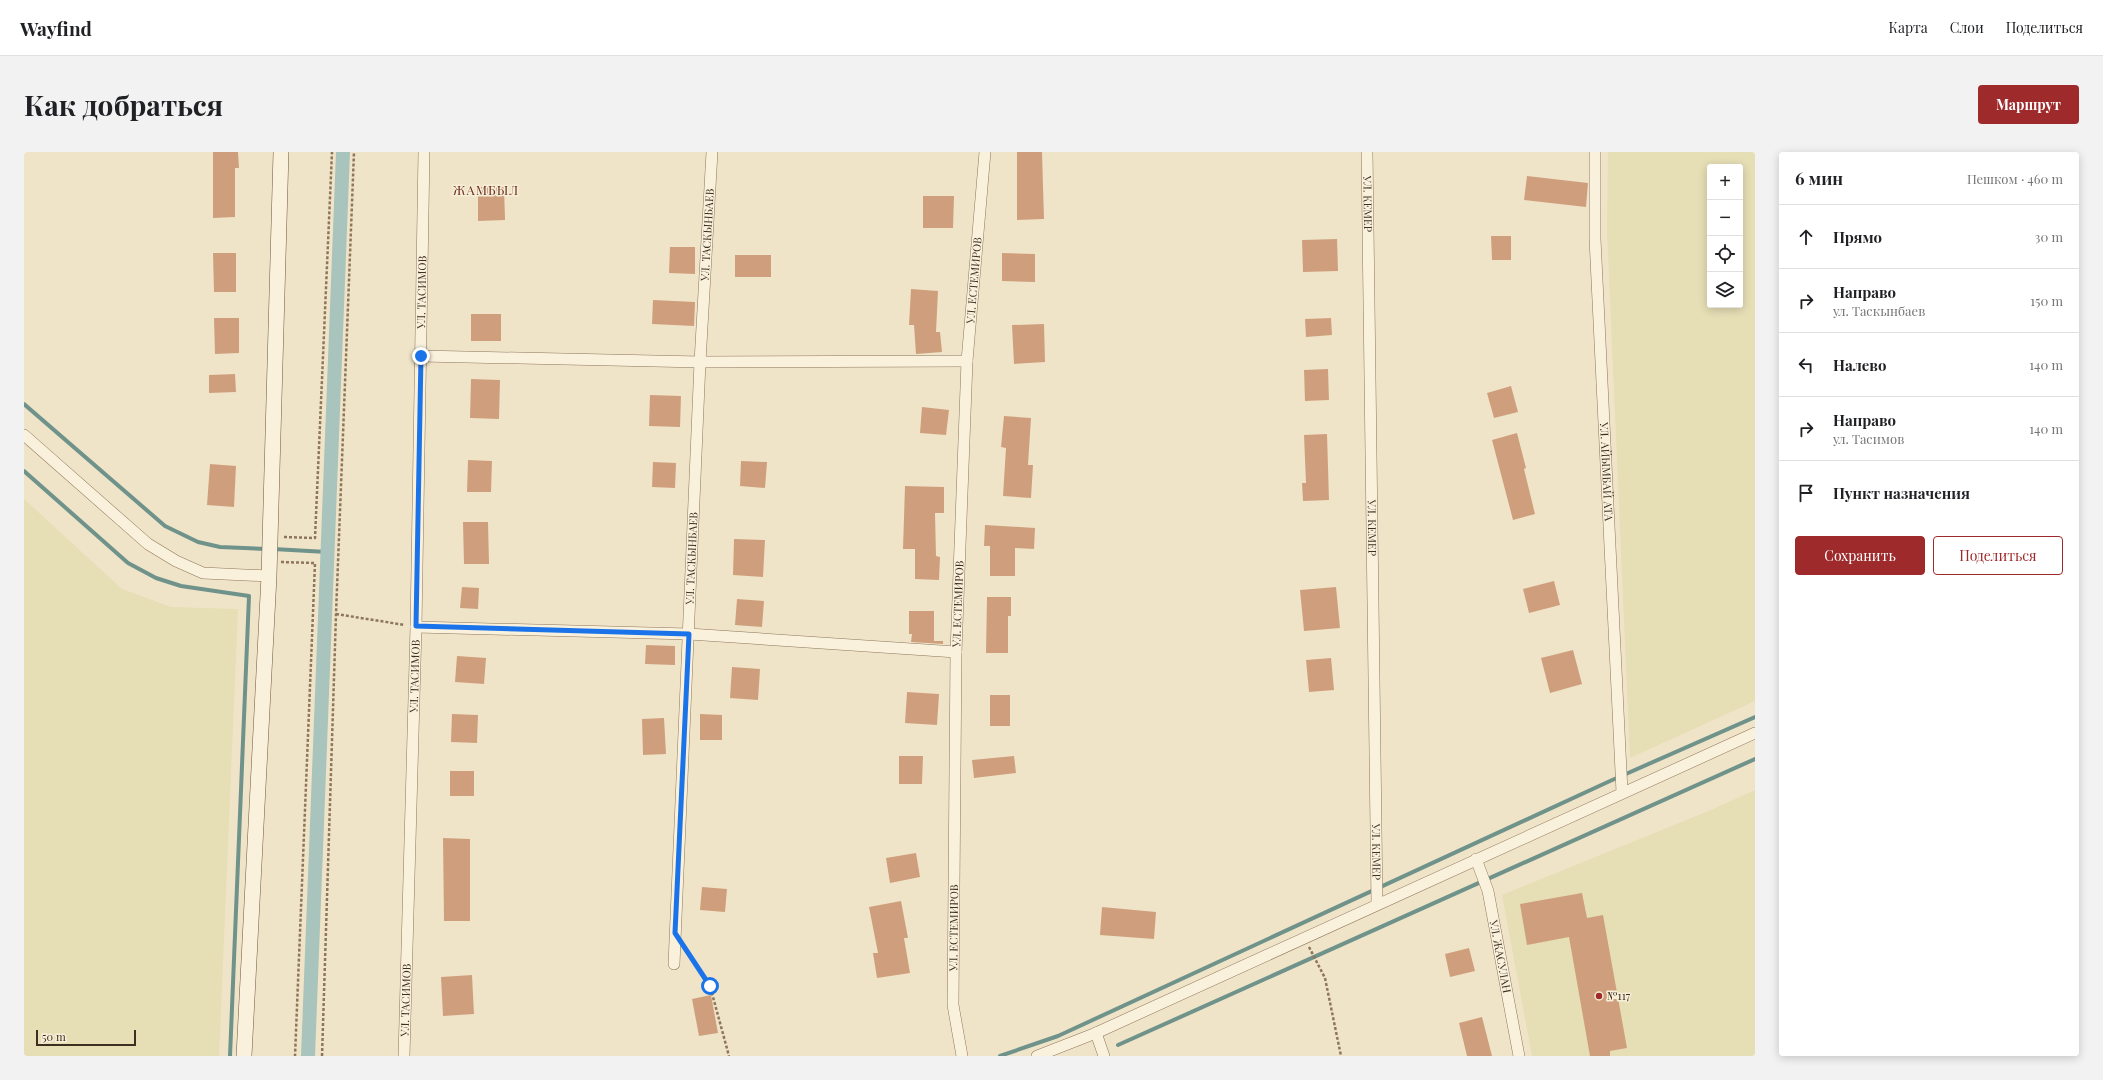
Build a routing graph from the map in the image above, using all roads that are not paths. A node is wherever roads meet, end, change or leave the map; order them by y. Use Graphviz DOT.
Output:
graph roads {
  1 [pos="281,152"];
  2 [pos="424,152"];
  3 [pos="712,152"];
  4 [pos="985,152"];
  5 [pos="1367,152"];
  6 [pos="1595,152"];
  7 [pos="421,356"];
  8 [pos="967,361"];
  9 [pos="700,362"];
  10 [pos="24,435"];
  11 [pos="269,569"];
  12 [pos="416,626"];
  13 [pos="689,634"];
  14 [pos="956,652"];
  15 [pos="1755,733"];
  16 [pos="1622,792"];
  17 [pos="1476,859"];
  18 [pos="1377,904"];
  19 [pos="674,964"];
  20 [pos="1096,1033"];
  21 [pos="244,1056"];
  22 [pos="404,1056"];
  23 [pos="962,1056"];
  24 [pos="1037,1056"];
  25 [pos="1104,1056"];
  26 [pos="1519,1056"];
  1 -- 11 [label="main road"];
  2 -- 7 [label="street, УЛ. ТАСИМОВ"];
  3 -- 9 [label="street, УЛ. ТАСКЫНБАЕВ"];
  4 -- 8 [label="street, УЛ. ЕСТЕМИРОВ"];
  5 -- 18 [label="street, УЛ. КЕМЕР"];
  6 -- 16 [label="street, УЛ. АЙЫМБАЙ АТА"];
  7 -- 9 [label="street"];
  7 -- 12 [label="street, УЛ. ТАСИМОВ"];
  8 -- 9 [label="street"];
  8 -- 14 [label="street, УЛ. ЕСТЕМИРОВ"];
  9 -- 13 [label="street, УЛ. ТАСКЫНБАЕВ"];
  10 -- 11 [label="street"];
  11 -- 21 [label="main road"];
  12 -- 13 [label="street"];
  12 -- 22 [label="street, УЛ. ТАСИМОВ"];
  13 -- 14 [label="street"];
  13 -- 19 [label="street, УЛ. ТАСКЫНБАЕВ"];
  14 -- 23 [label="street, УЛ. ЕСТЕМИРОВ"];
  15 -- 16 [label="street"];
  16 -- 17 [label="street"];
  17 -- 18 [label="street"];
  17 -- 26 [label="street, УЛ. ЖАСУЛАН"];
  18 -- 20 [label="street"];
  20 -- 24 [label="street"];
  20 -- 25 [label="street"];
}
